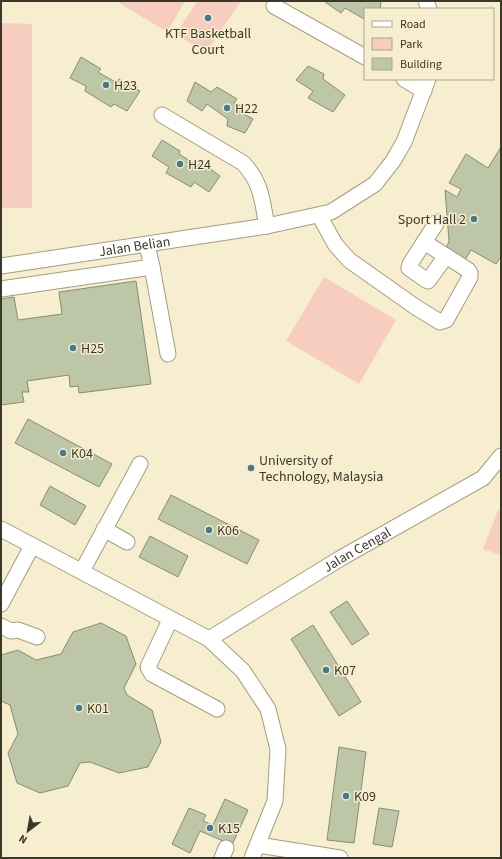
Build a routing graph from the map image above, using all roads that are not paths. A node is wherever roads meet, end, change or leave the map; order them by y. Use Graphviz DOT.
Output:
graph roads {
  1 [pos="274,6"];
  2 [pos="364,56"];
  3 [pos="408,80"];
  4 [pos="426,85"];
  5 [pos="162,114"];
  6 [pos="320,215"];
  7 [pos="437,222"];
  8 [pos="267,226"];
  9 [pos="424,242"];
  10 [pos="147,244"];
  11 [pos="72,256"];
  12 [pos="446,256"];
  13 [pos="31,262"];
  14 [pos="1,266"];
  15 [pos="152,267"];
  16 [pos="75,278"];
  17 [pos="35,284"];
  18 [pos="1,289"];
  19 [pos="168,354"];
  20 [pos="501,456"];
  21 [pos="140,464"];
  22 [pos="1,529"];
  23 [pos="104,529"];
  24 [pos="127,542"];
  25 [pos="32,546"];
  26 [pos="82,571"];
  27 [pos="1,604"];
  28 [pos="170,620"];
  29 [pos="1,626"];
  30 [pos="37,637"];
  31 [pos="209,639"];
  32 [pos="216,709"];
  33 [pos="255,852"];
  34 [pos="297,855"];
  35 [pos="340,858"];
  1 -- 2 [label="street"];
  3 -- 4 [label="street"];
  4 -- 6 [label="street, Jalan Belian"];
  5 -- 8 [label="street"];
  6 -- 8 [label="street, Jalan Belian"];
  6 -- 12 [label="street"];
  7 -- 9 [label="street"];
  8 -- 10 [label="street, Jalan Belian"];
  9 -- 12 [label="street"];
  9 -- 12 [label="street"];
  10 -- 11 [label="street, Jalan Belian"];
  10 -- 15 [label="street"];
  11 -- 13 [label="street, Jalan Belian"];
  11 -- 16 [label="street"];
  13 -- 14 [label="street, Jalan Belian"];
  13 -- 17 [label="street"];
  15 -- 16 [label="street"];
  15 -- 19 [label="street"];
  16 -- 17 [label="street"];
  17 -- 18 [label="street"];
  20 -- 31 [label="street, Jalan Cengal"];
  21 -- 23 [label="street"];
  22 -- 25 [label="street"];
  23 -- 24 [label="street"];
  23 -- 26 [label="street"];
  25 -- 26 [label="street"];
  25 -- 27 [label="street"];
  26 -- 28 [label="street"];
  28 -- 31 [label="street"];
  28 -- 32 [label="street"];
  29 -- 30 [label="street"];
  31 -- 33 [label="street"];
  33 -- 34 [label="street"];
  34 -- 35 [label="street"];
}
